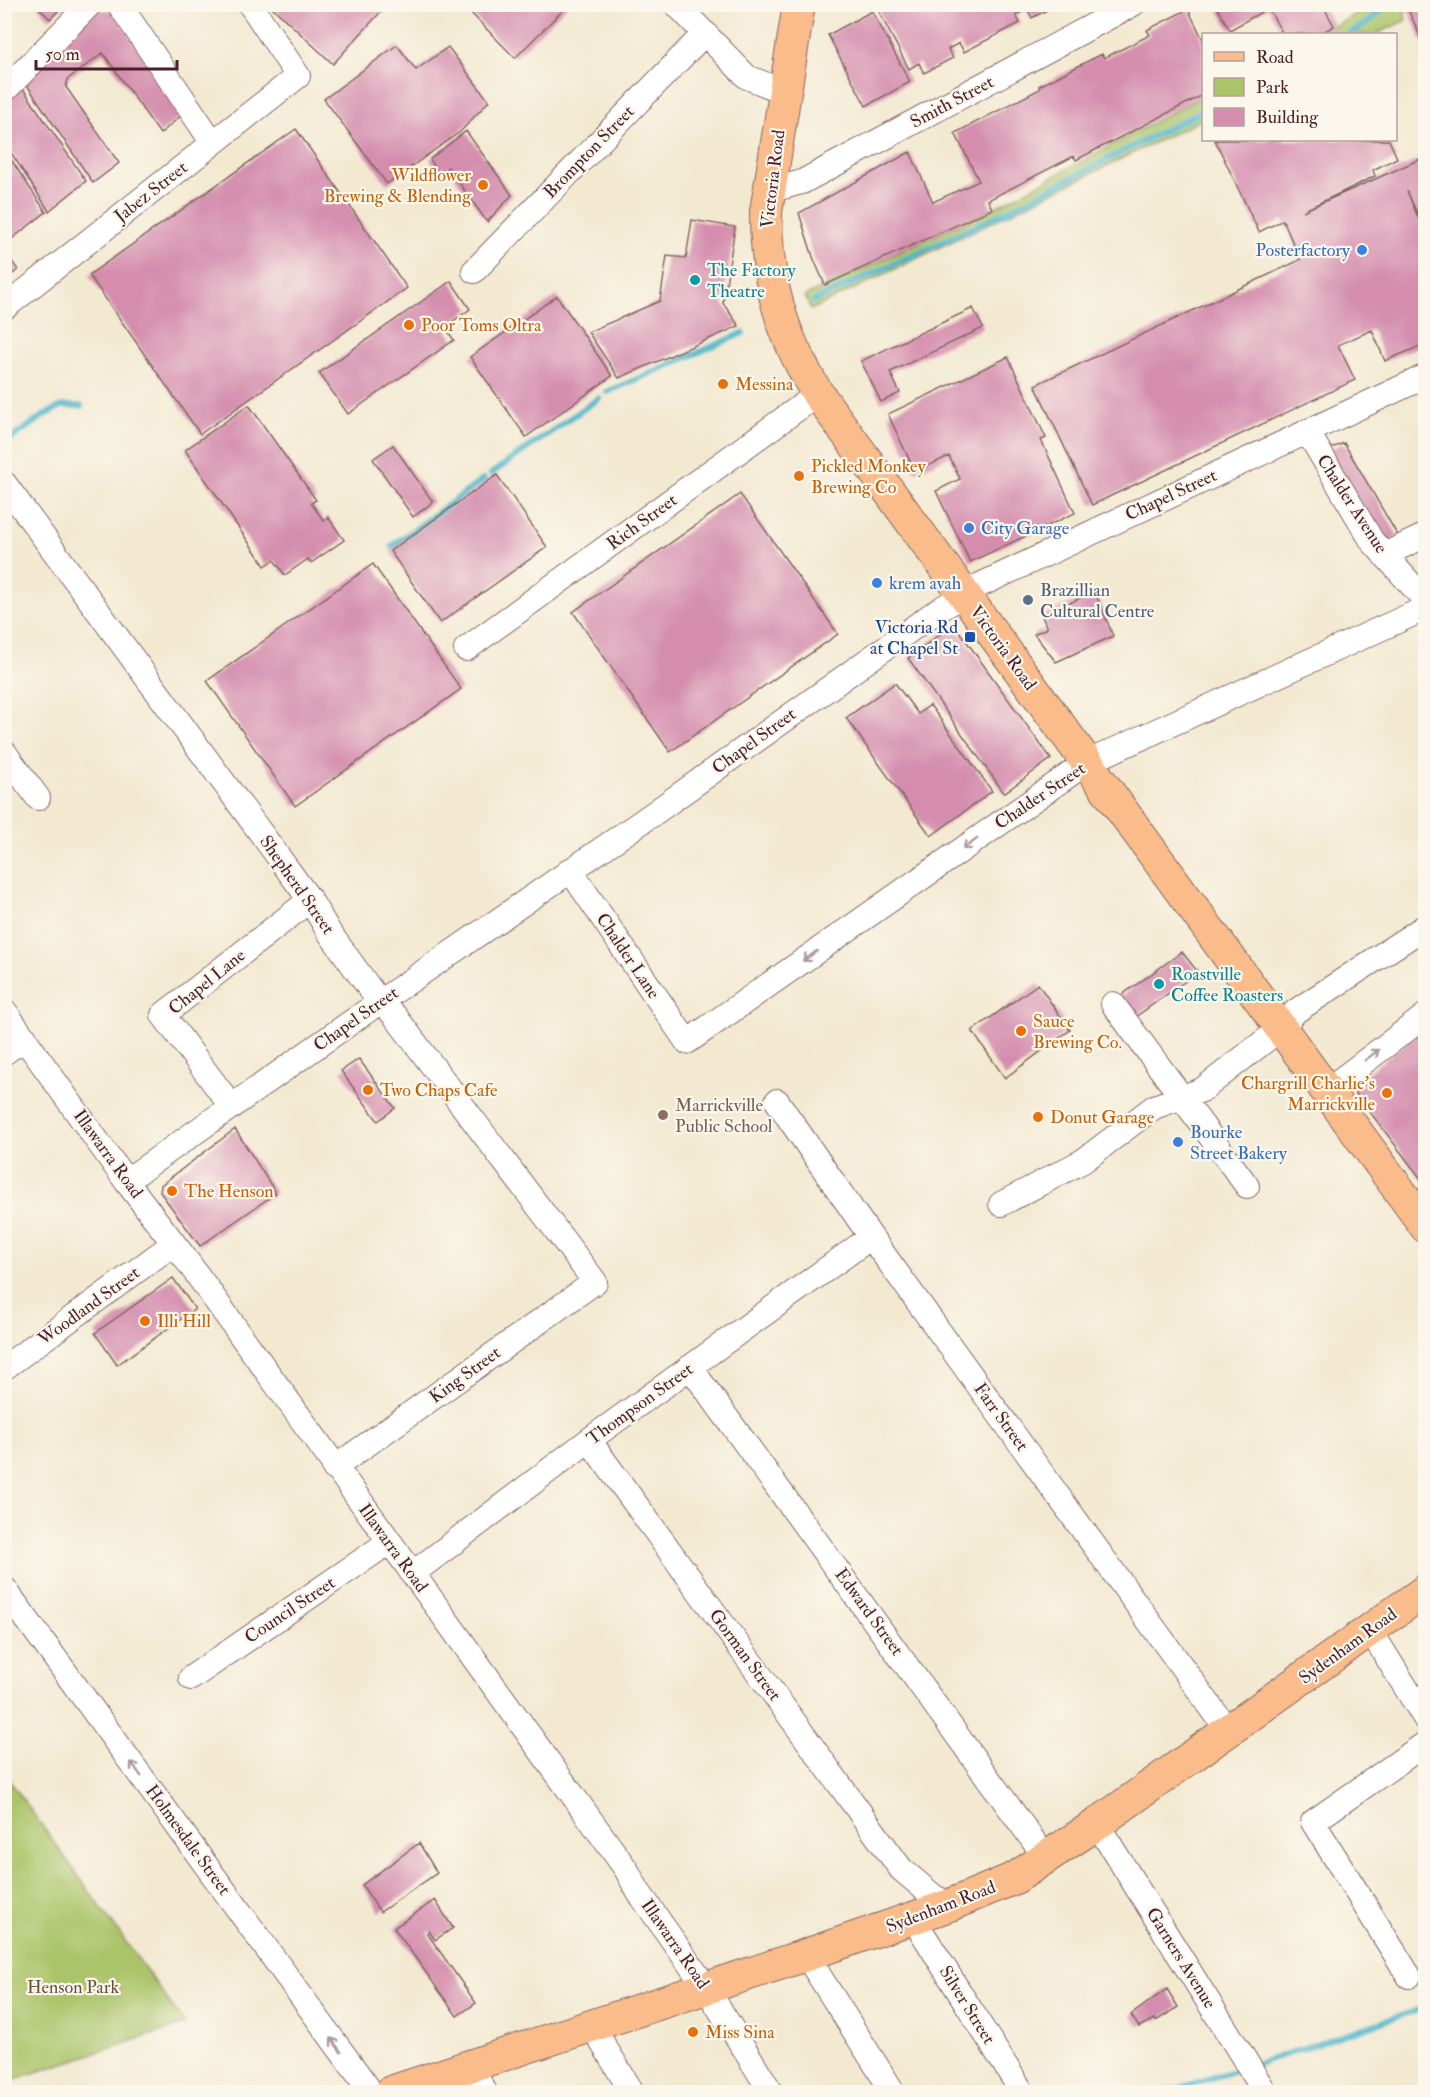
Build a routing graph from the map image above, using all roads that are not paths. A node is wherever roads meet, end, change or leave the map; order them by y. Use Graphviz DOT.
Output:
graph roads {
  1 [pos="90,4"];
  2 [pos="119,4"];
  3 [pos="250,4"];
  4 [pos="676,4"];
  5 [pos="799,4"];
  6 [pos="1133,4"];
  7 [pos="705,33"];
  8 [pos="4,91"];
  9 [pos="785,92"];
  10 [pos="213,143"];
  11 [pos="768,192"];
  12 [pos="474,271"];
  13 [pos="4,308"];
  14 [pos="1425,376"];
  15 [pos="818,394"];
  16 [pos="1307,431"];
  17 [pos="4,483"];
  18 [pos="1425,535"];
  19 [pos="1384,555"];
  20 [pos="964,595"];
  21 [pos="1425,602"];
  22 [pos="1425,608"];
  23 [pos="466,649"];
  24 [pos="4,752"];
  25 [pos="1086,763"];
  26 [pos="38,798"];
  27 [pos="570,870"];
  28 [pos="310,900"];
  29 [pos="1425,926"];
  30 [pos="381,1001"];
  31 [pos="1113,1004"];
  32 [pos="4,1010"];
  33 [pos="1425,1015"];
  34 [pos="1280,1029"];
  35 [pos="25,1038"];
  36 [pos="687,1042"];
  37 [pos="4,1053"];
  38 [pos="1326,1091"];
  39 [pos="1182,1095"];
  40 [pos="777,1101"];
  41 [pos="232,1107"];
  42 [pos="126,1181"];
  43 [pos="1247,1186"];
  44 [pos="1001,1204"];
  45 [pos="1425,1227"];
  46 [pos="871,1237"];
  47 [pos="173,1244"];
  48 [pos="595,1282"];
  49 [pos="690,1367"];
  50 [pos="4,1368"];
  51 [pos="589,1440"];
  52 [pos="334,1468"];
  53 [pos="389,1542"];
  54 [pos="412,1574"];
  55 [pos="4,1588"];
  56 [pos="1425,1590"];
  57 [pos="1370,1630"];
  58 [pos="191,1678"];
  59 [pos="1425,1720"];
  60 [pos="1228,1732"];
  61 [pos="1425,1743"];
  62 [pos="1097,1824"];
  63 [pos="1046,1858"];
  64 [pos="902,1869"];
  65 [pos="950,1905"];
  66 [pos="905,1921"];
  67 [pos="806,1955"];
  68 [pos="1409,1976"];
  69 [pos="707,1989"];
  70 [pos="592,2026"];
  71 [pos="1254,2075"];
  72 [pos="477,2080"];
  73 [pos="371,2092"];
  74 [pos="391,2092"];
  75 [pos="632,2092"];
  76 [pos="771,2092"];
  77 [pos="893,2092"];
  78 [pos="1022,2092"];
  1 -- 8 [label="street"];
  2 -- 10 [label="street"];
  3 -- 10 [label="street, Jabez Street"];
  4 -- 7 [label="street"];
  5 -- 9 [label="main road, Victoria Road"];
  6 -- 11 [label="street, Smith Street"];
  7 -- 9 [label="street"];
  7 -- 12 [label="street, Brompton Street"];
  9 -- 11 [label="main road, Victoria Road"];
  10 -- 13 [label="street, Jabez Street"];
  11 -- 15 [label="main road, Victoria Road"];
  14 -- 16 [label="street, Chapel Street"];
  15 -- 20 [label="main road, Victoria Road"];
  15 -- 23 [label="street, Rich Street"];
  16 -- 19 [label="street, Chalder Avenue"];
  16 -- 20 [label="street, Chapel Street"];
  17 -- 28 [label="street, Shepherd Street"];
  18 -- 19 [label="street"];
  19 -- 21 [label="street, Chalder Avenue"];
  20 -- 25 [label="main road, Victoria Road"];
  20 -- 27 [label="street, Chapel Street"];
  22 -- 25 [label="street, Chalder Street"];
  24 -- 26 [label="street"];
  25 -- 34 [label="main road, Victoria Road"];
  25 -- 36 [label="street, Chalder Street, one-way"];
  27 -- 30 [label="street, Chapel Street"];
  27 -- 36 [label="street, Chalder Lane"];
  28 -- 30 [label="street, Shepherd Street"];
  28 -- 41 [label="street, Chapel Lane"];
  29 -- 34 [label="street"];
  30 -- 41 [label="street, Chapel Street"];
  30 -- 48 [label="street, Shepherd Street"];
  31 -- 39 [label="street"];
  32 -- 35 [label="street, Illawarra Road"];
  38 -- 33 [label="street, one-way"];
  34 -- 38 [label="main road, Victoria Road"];
  34 -- 39 [label="street"];
  35 -- 37 [label="street"];
  35 -- 42 [label="street, Illawarra Road"];
  38 -- 45 [label="main road, Victoria Road"];
  39 -- 43 [label="street"];
  39 -- 44 [label="street"];
  40 -- 46 [label="street, Farr Street"];
  41 -- 42 [label="street, Chapel Street"];
  42 -- 47 [label="street, Illawarra Road"];
  46 -- 49 [label="street, Thompson Street"];
  46 -- 60 [label="street, Farr Street"];
  47 -- 50 [label="street, Woodland Street"];
  47 -- 52 [label="street, Illawarra Road"];
  48 -- 52 [label="street, King Street"];
  49 -- 51 [label="street, Thompson Street"];
  49 -- 63 [label="street, Edward Street"];
  51 -- 54 [label="street, Thompson Street"];
  51 -- 64 [label="street, Gorman Street"];
  52 -- 53 [label="street, Illawarra Road"];
  53 -- 54 [label="street, Illawarra Road"];
  53 -- 58 [label="street, Council Street"];
  54 -- 69 [label="street, Illawarra Road"];
  73 -- 55 [label="street, Holmesdale Street, one-way"];
  56 -- 57 [label="main road, Sydenham Road"];
  57 -- 59 [label="street"];
  57 -- 60 [label="main road, Sydenham Road"];
  60 -- 62 [label="main road, Sydenham Road"];
  61 -- 68 [label="street"];
  62 -- 63 [label="main road, Sydenham Road"];
  62 -- 71 [label="street, Garners Avenue"];
  63 -- 65 [label="main road, Sydenham Road"];
  64 -- 65 [label="street, Gorman Street"];
  64 -- 66 [label="street, Gorman Street"];
  65 -- 66 [label="main road, Sydenham Road"];
  66 -- 67 [label="main road, Sydenham Road"];
  66 -- 78 [label="street, Silver Street"];
  67 -- 69 [label="main road, Sydenham Road"];
  67 -- 77 [label="street"];
  69 -- 70 [label="main road, Sydenham Road"];
  69 -- 76 [label="street, Illawarra Road"];
  70 -- 72 [label="main road, Sydenham Road"];
  70 -- 75 [label="street"];
  72 -- 74 [label="main road, Sydenham Road"];
}
